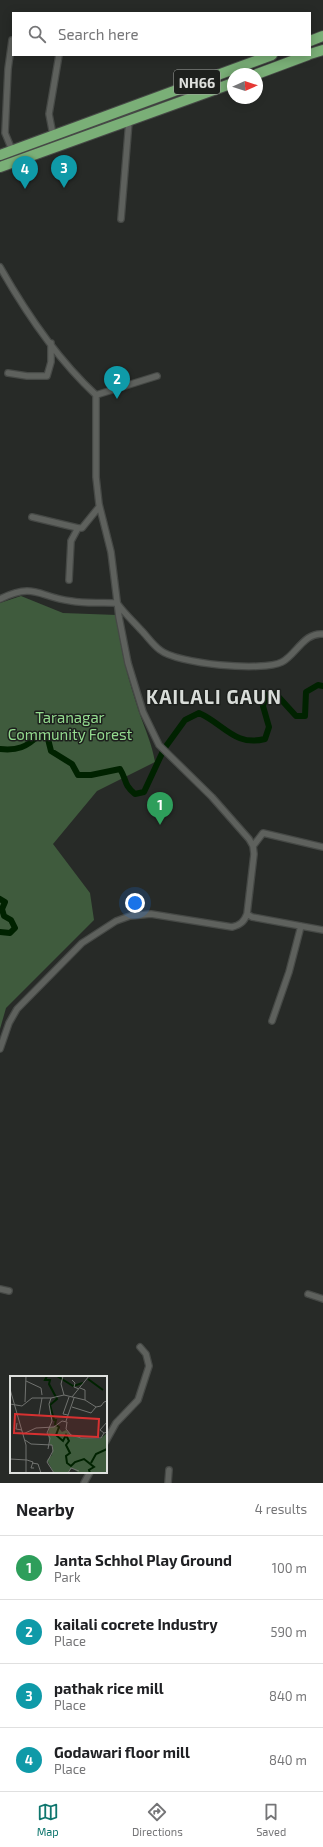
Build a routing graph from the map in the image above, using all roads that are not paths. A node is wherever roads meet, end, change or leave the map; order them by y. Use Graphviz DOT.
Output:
graph roads {
  1 [pos="323,36"];
  2 [pos="12,40"];
  3 [pos="311,41"];
  4 [pos="323,50"];
  5 [pos="311,54"];
  6 [pos="59,56"];
  7 [pos="269,56"];
  8 [pos="306,56"];
  9 [pos="263,72"];
  10 [pos="227,85"];
  11 [pos="129,121"];
  12 [pos="53,135"];
  13 [pos="12,150"];
  14 [pos="0,155"];
  15 [pos="0,167"];
  16 [pos="121,219"];
  17 [pos="0,267"];
  18 [pos="50,343"];
  19 [pos="8,373"];
  20 [pos="157,376"];
  21 [pos="96,395"];
  22 [pos="99,507"];
  23 [pos="32,517"];
  24 [pos="78,528"];
  25 [pos="69,580"];
  26 [pos="0,599"];
  27 [pos="117,603"];
  28 [pos="323,634"];
  29 [pos="253,846"];
  30 [pos="323,847"];
  31 [pos="247,914"];
  32 [pos="301,926"];
  33 [pos="323,930"];
  34 [pos="272,1021"];
  35 [pos="0,1049"];
  36 [pos="0,1289"];
  37 [pos="10,1291"];
  38 [pos="308,1294"];
  39 [pos="323,1300"];
  40 [pos="140,1347"];
  41 [pos="107,1439"];
  42 [pos="169,1470"];
  43 [pos="89,1473"];
  44 [pos="84,1483"];
  45 [pos="168,1483"];
  1 -- 3 [label="highway"];
  2 -- 13 [label="street"];
  4 -- 5 [label="highway"];
  6 -- 12 [label="street"];
  7 -- 12 [label="highway, NH66"];
  8 -- 9 [label="highway"];
  10 -- 11 [label="highway, NH66"];
  11 -- 15 [label="highway, NH66"];
  11 -- 16 [label="street"];
  12 -- 13 [label="highway, NH66"];
  13 -- 14 [label="highway, NH66"];
  17 -- 18 [label="street"];
  18 -- 19 [label="street"];
  18 -- 21 [label="street"];
  20 -- 21 [label="street"];
  21 -- 22 [label="street"];
  22 -- 24 [label="street"];
  22 -- 27 [label="street"];
  23 -- 24 [label="street"];
  24 -- 25 [label="street"];
  26 -- 27 [label="street"];
  27 -- 28 [label="street"];
  27 -- 29 [label="street"];
  29 -- 30 [label="street"];
  29 -- 31 [label="street"];
  31 -- 32 [label="street"];
  31 -- 35 [label="street"];
  32 -- 33 [label="street"];
  32 -- 34 [label="street"];
  36 -- 37 [label="street"];
  38 -- 39 [label="street"];
  40 -- 41 [label="street"];
  42 -- 45 [label="street"];
  43 -- 44 [label="street"];
}
